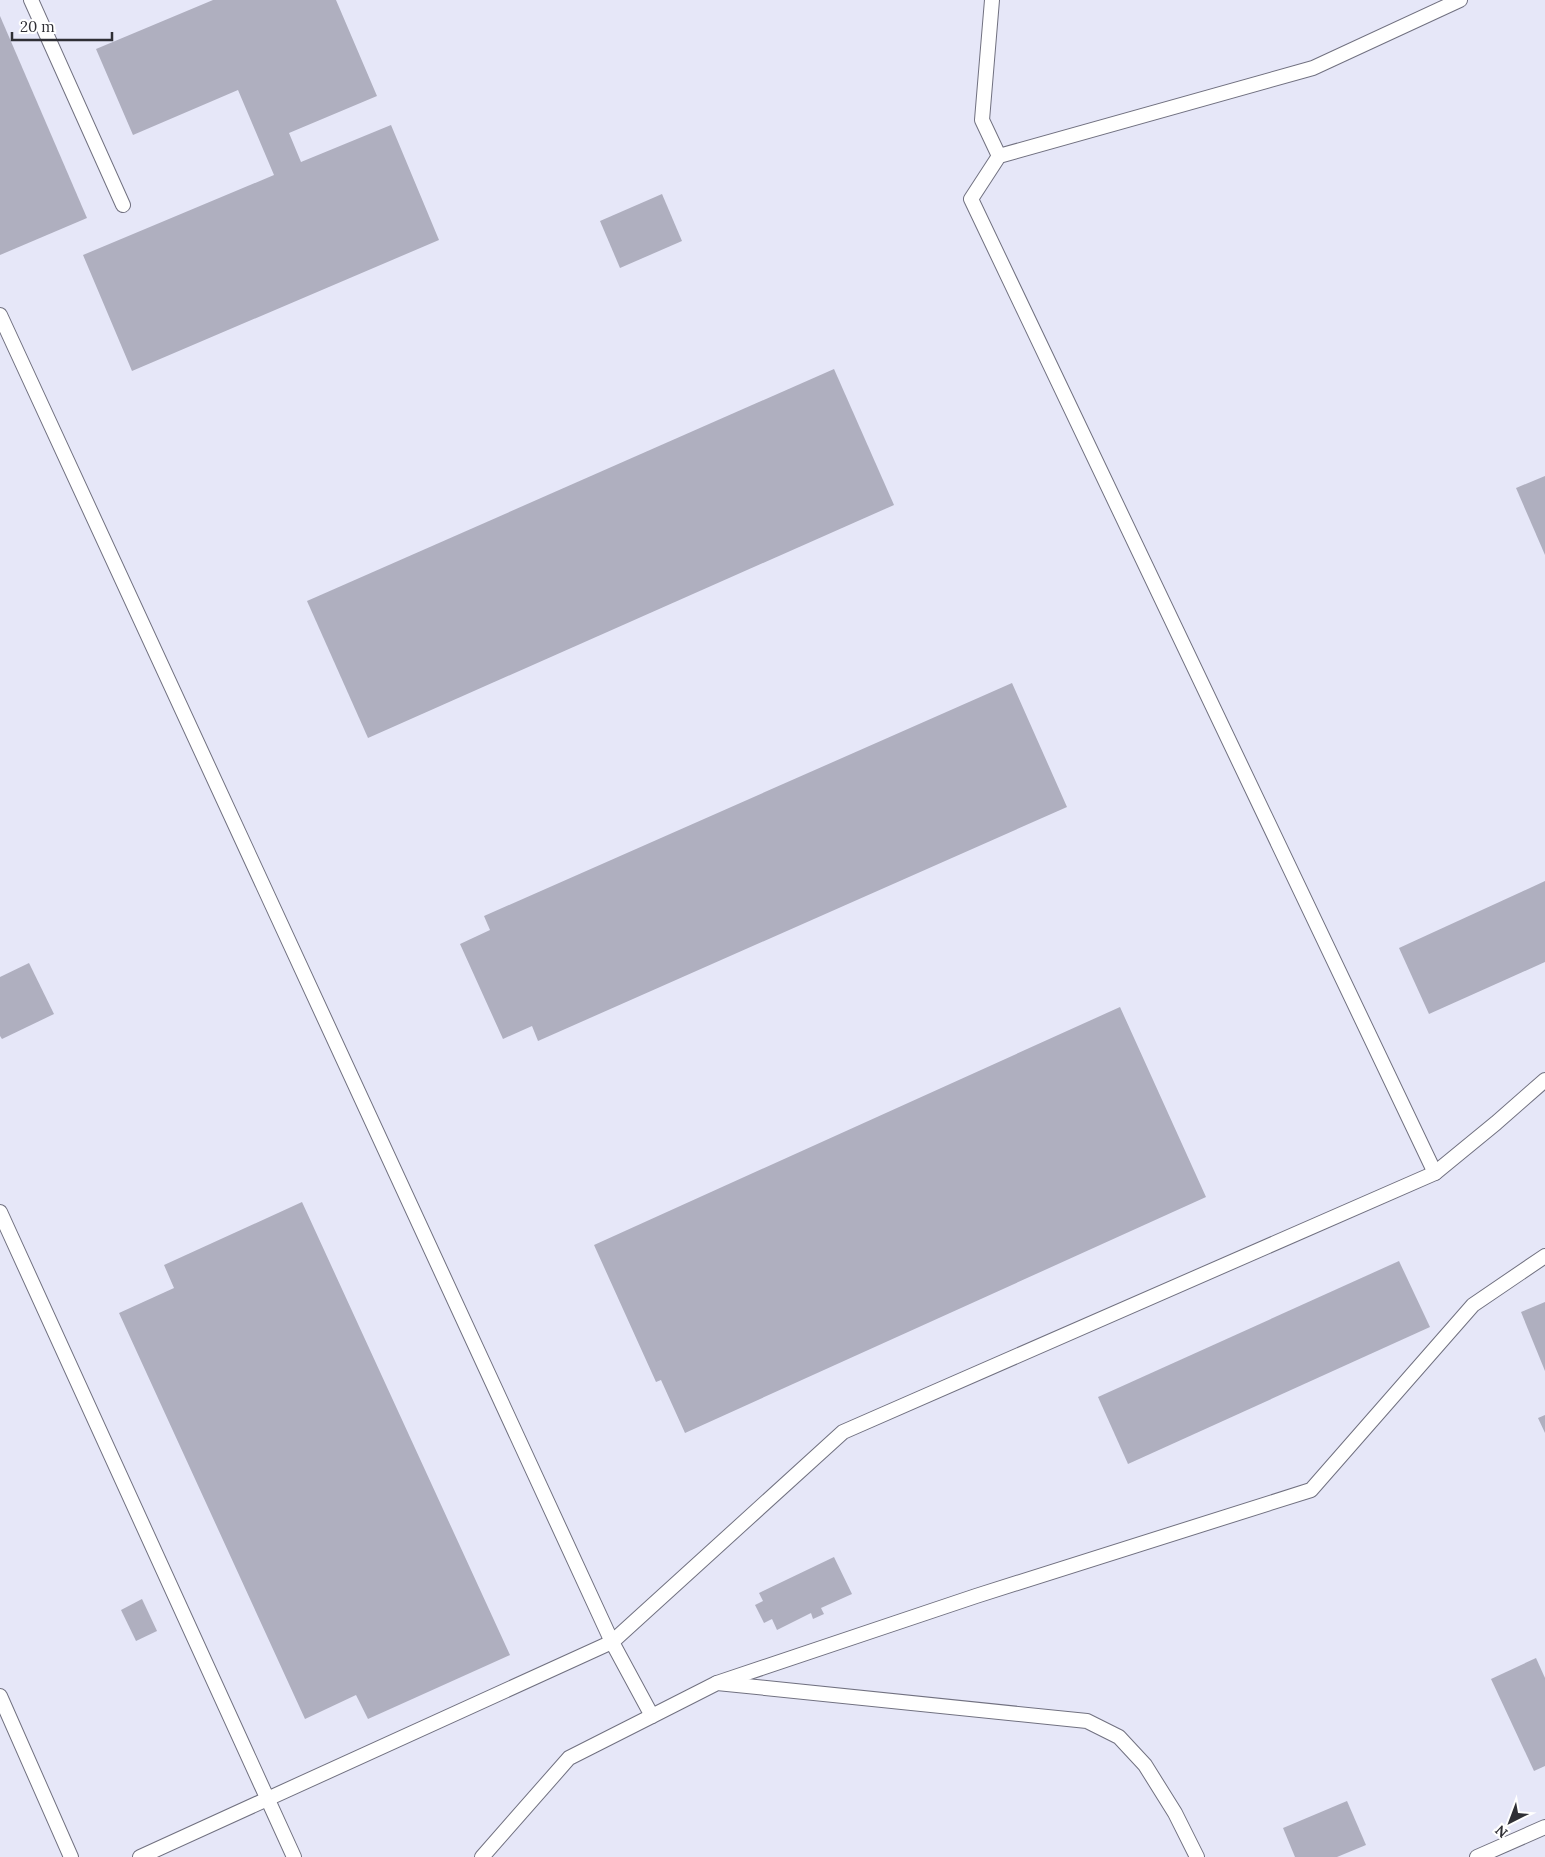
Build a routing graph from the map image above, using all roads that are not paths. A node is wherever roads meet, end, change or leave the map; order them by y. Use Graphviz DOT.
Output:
graph roads {
  1 [pos="31,0"];
  2 [pos="992,0"];
  3 [pos="1460,0"];
  4 [pos="999,156"];
  5 [pos="123,205"];
  6 [pos="0,315"];
  7 [pos="1545,1080"];
  8 [pos="1434,1173"];
  9 [pos="0,1212"];
  10 [pos="6,1244"];
  11 [pos="1545,1256"];
  12 [pos="612,1642"];
  13 [pos="717,1683"];
  14 [pos="0,1696"];
  15 [pos="652,1716"];
  16 [pos="268,1799"];
  17 [pos="1545,1827"];
  18 [pos="71,1857"];
  19 [pos="140,1857"];
  20 [pos="294,1857"];
  21 [pos="482,1857"];
  22 [pos="1197,1857"];
  23 [pos="1477,1857"];
  1 -- 5 [label="lane"];
  2 -- 4 [label="lane"];
  3 -- 4 [label="lane"];
  4 -- 8 [label="lane"];
  6 -- 12 [label="lane"];
  7 -- 8 [label="lane"];
  8 -- 12 [label="lane"];
  9 -- 10 [label="lane"];
  10 -- 16 [label="lane"];
  11 -- 13 [label="lane"];
  12 -- 15 [label="lane"];
  12 -- 16 [label="lane"];
  13 -- 15 [label="lane"];
  13 -- 22 [label="lane"];
  14 -- 18 [label="lane"];
  15 -- 21 [label="lane"];
  16 -- 19 [label="lane"];
  16 -- 20 [label="lane"];
  17 -- 23 [label="lane"];
}
